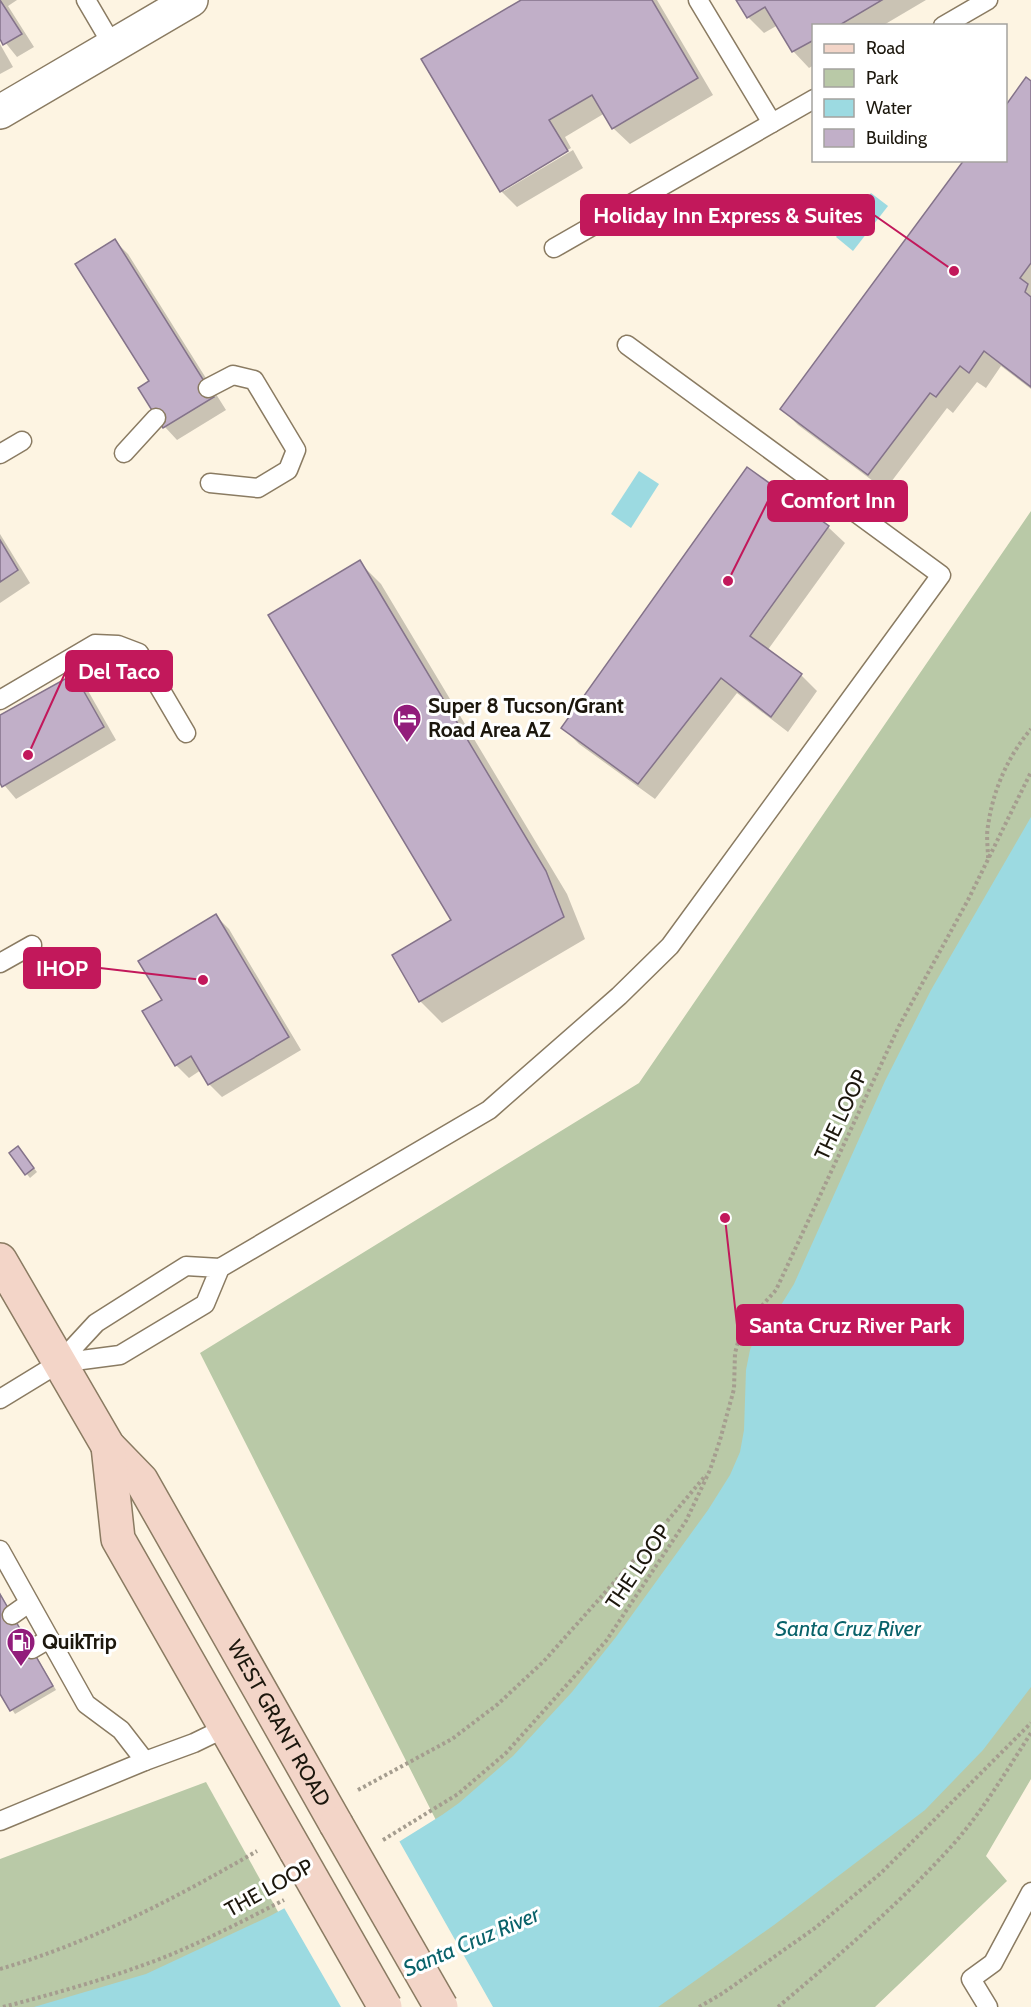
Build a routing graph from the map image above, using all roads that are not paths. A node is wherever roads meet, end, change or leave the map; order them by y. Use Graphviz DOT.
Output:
graph roads {
  1 [pos="86,0"];
  2 [pos="190,0"];
  3 [pos="698,0"];
  4 [pos="988,0"];
  5 [pos="947,24"];
  6 [pos="113,46"];
  7 [pos="812,100"];
  8 [pos="0,112"];
  9 [pos="771,123"];
  10 [pos="554,248"];
  11 [pos="627,345"];
  12 [pos="208,388"];
  13 [pos="156,418"];
  14 [pos="22,441"];
  15 [pos="124,453"];
  16 [pos="0,454"];
  17 [pos="210,483"];
  18 [pos="0,700"];
  19 [pos="186,733"];
  20 [pos="32,945"];
  21 [pos="0,963"];
  22 [pos="0,1260"];
  23 [pos="220,1268"];
  24 [pos="59,1363"];
  25 [pos="0,1400"];
  26 [pos="108,1446"];
  27 [pos="0,1550"];
  28 [pos="6,1574"];
  29 [pos="29,1603"];
  30 [pos="12,1615"];
  31 [pos="49,1638"];
  32 [pos="32,1649"];
  33 [pos="227,1727"];
  34 [pos="145,1761"];
  35 [pos="0,1821"];
  36 [pos="1031,1892"];
  37 [pos="385,2007"];
  38 [pos="441,2007"];
  39 [pos="988,2007"];
  1 -- 6 [label="lane"];
  2 -- 6 [label="street"];
  3 -- 9 [label="lane"];
  4 -- 5 [label="lane"];
  6 -- 8 [label="street"];
  7 -- 9 [label="lane"];
  9 -- 10 [label="lane"];
  11 -- 23 [label="lane"];
  12 -- 17 [label="lane"];
  13 -- 15 [label="lane"];
  14 -- 16 [label="lane"];
  18 -- 19 [label="lane"];
  20 -- 21 [label="lane"];
  22 -- 24 [label="main road, WEST GRANT ROAD"];
  23 -- 24 [label="lane"];
  23 -- 24 [label="lane"];
  24 -- 25 [label="lane"];
  24 -- 26 [label="main road, WEST GRANT ROAD"];
  26 -- 33 [label="main road, WEST GRANT ROAD"];
  26 -- 38 [label="main road, WEST GRANT ROAD, bridge"];
  27 -- 28 [label="lane"];
  28 -- 29 [label="lane"];
  29 -- 30 [label="lane"];
  29 -- 31 [label="lane"];
  31 -- 32 [label="lane"];
  31 -- 34 [label="lane"];
  33 -- 34 [label="lane"];
  33 -- 37 [label="main road, WEST GRANT ROAD, bridge"];
  34 -- 35 [label="lane"];
  36 -- 39 [label="lane"];
}
